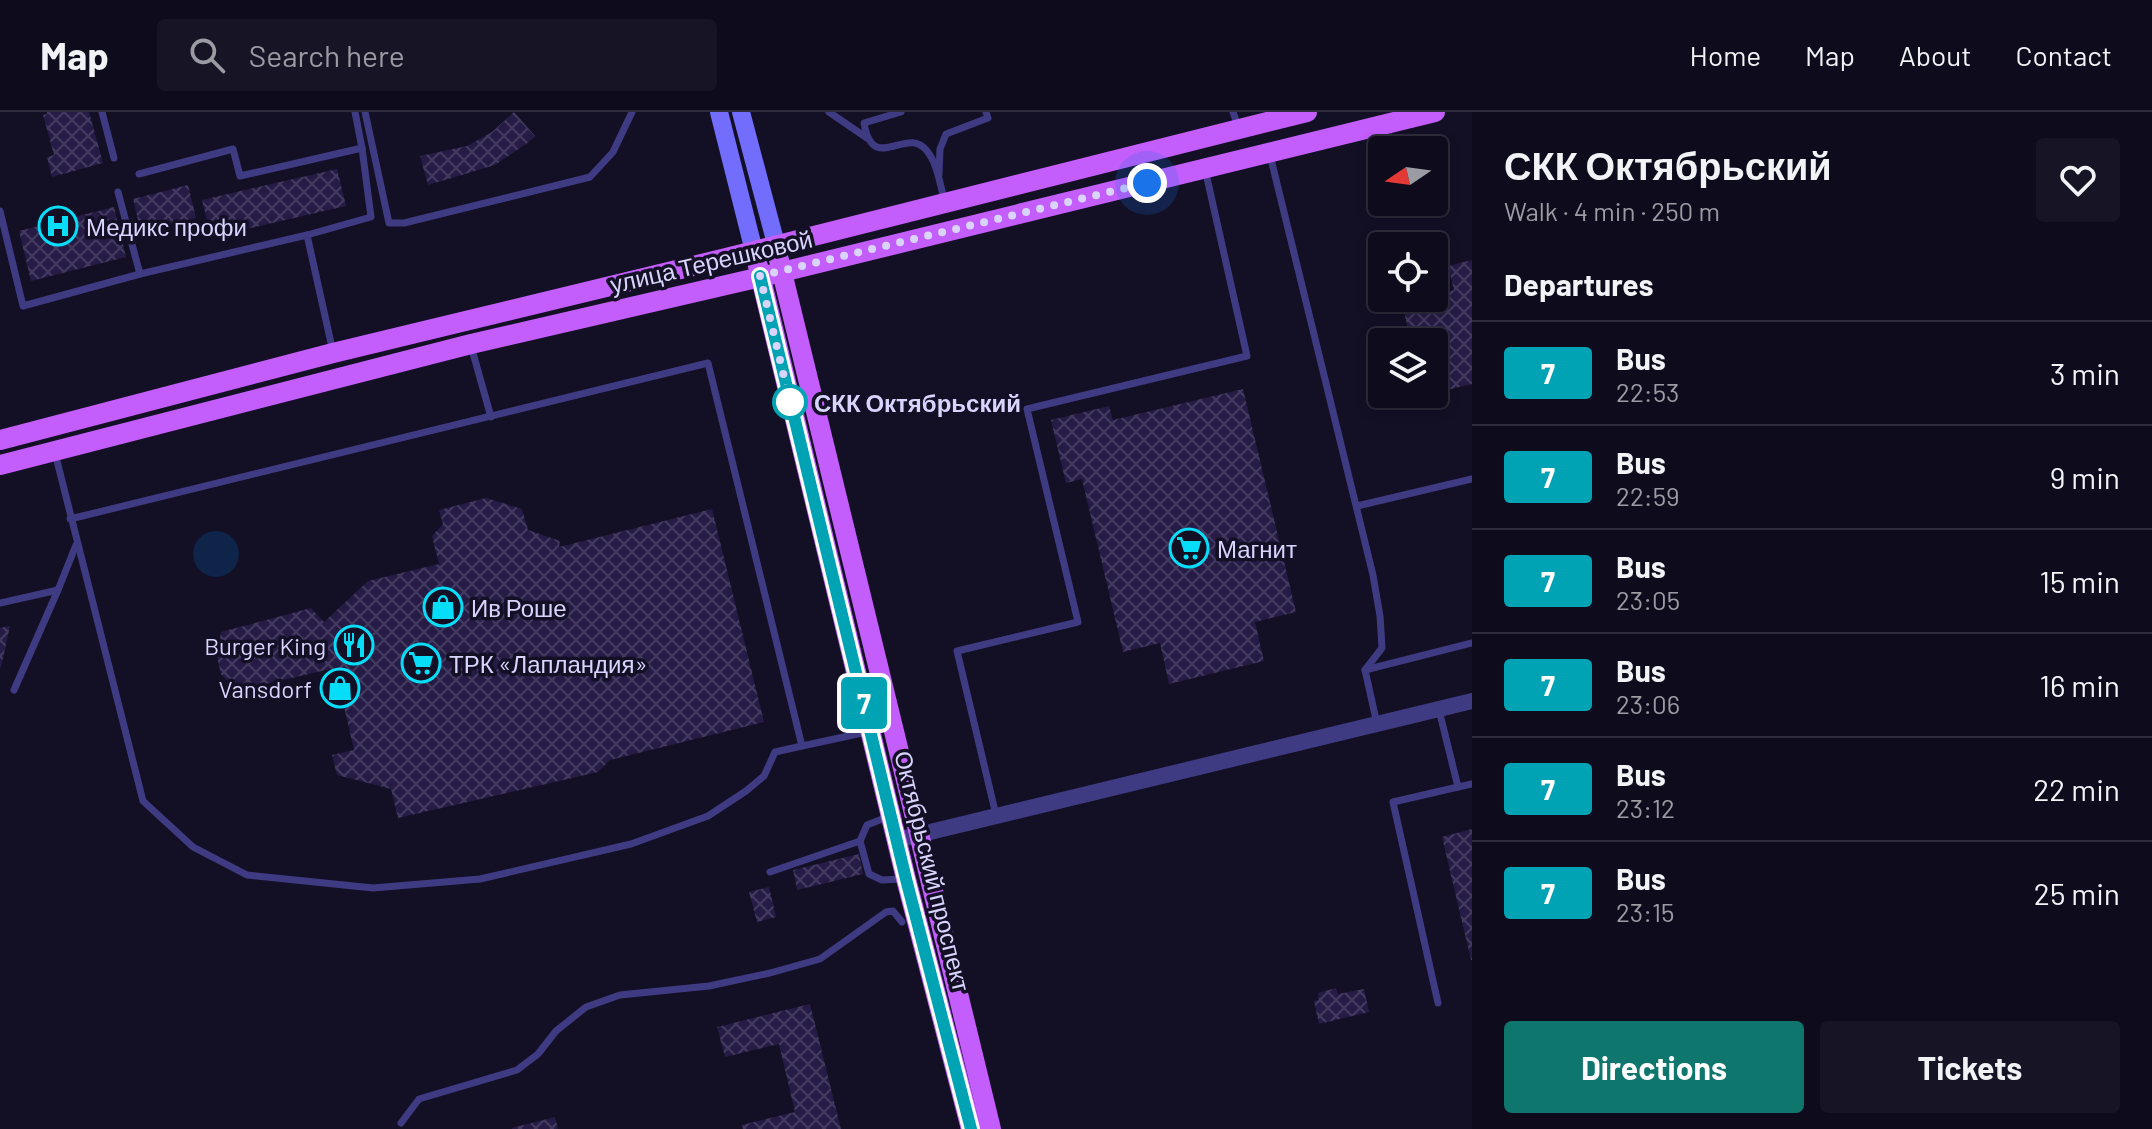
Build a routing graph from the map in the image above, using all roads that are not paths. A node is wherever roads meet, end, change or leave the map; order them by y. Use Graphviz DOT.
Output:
graph roads {
  1 [pos="102,112"];
  2 [pos="355,112"];
  3 [pos="365,112"];
  4 [pos="632,112"];
  5 [pos="719,112"];
  6 [pos="741,112"];
  7 [pos="829,112"];
  8 [pos="901,112"];
  9 [pos="986,112"];
  10 [pos="1307,112"];
  11 [pos="1435,112"];
  12 [pos="1236,120"];
  13 [pos="867,138"];
  14 [pos="362,148"];
  15 [pos="1269,153"];
  16 [pos="114,158"];
  17 [pos="1204,168"];
  18 [pos="139,174"];
  19 [pos="938,176"];
  20 [pos="118,192"];
  21 [pos="945,202"];
  22 [pos="0,211"];
  23 [pos="307,235"];
  24 [pos="776,244"];
  25 [pos="754,251"];
  26 [pos="782,272"];
  27 [pos="140,274"];
  28 [pos="760,276"];
  29 [pos="471,344"];
  30 [pos="333,353"];
  31 [pos="491,417"];
  32 [pos="0,440"];
  33 [pos="54,450"];
  34 [pos="0,465"];
  35 [pos="1472,479"];
  36 [pos="1357,506"];
  37 [pos="70,519"];
  38 [pos="77,543"];
  39 [pos="58,590"];
  40 [pos="0,603"];
  41 [pos="1472,643"];
  42 [pos="1365,670"];
  43 [pos="14,690"];
  44 [pos="1472,701"];
  45 [pos="1439,710"];
  46 [pos="1377,724"];
  47 [pos="892,727"];
  48 [pos="871,731"];
  49 [pos="802,746"];
  50 [pos="1472,784"];
  51 [pos="1458,787"];
  52 [pos="892,815"];
  53 [pos="996,815"];
  54 [pos="918,835"];
  55 [pos="897,840"];
  56 [pos="860,841"];
  57 [pos="770,872"];
  58 [pos="906,879"];
  59 [pos="913,903"];
  60 [pos="893,911"];
  61 [pos="902,922"];
  62 [pos="1438,1003"];
  63 [pos="401,1123"];
  64 [pos="971,1129"];
  65 [pos="991,1129"];
  1 -- 16 [label="lane"];
  2 -- 14 [label="lane"];
  3 -- 4 [label="lane"];
  5 -- 25 [label="main road, Октябрьский проспект"];
  6 -- 24 [label="main road, Октябрьский проспект"];
  7 -- 13 [label="lane"];
  8 -- 13 [label="lane"];
  9 -- 19 [label="lane"];
  10 -- 12 [label="main road, улица Терешковой"];
  11 -- 15 [label="main road, улица Терешковой"];
  12 -- 21 [label="main road, улица Терешковой"];
  13 -- 19 [label="lane"];
  14 -- 18 [label="lane"];
  14 -- 23 [label="lane"];
  15 -- 17 [label="main road, улица Терешковой"];
  15 -- 36 [label="lane"];
  17 -- 26 [label="main road, улица Терешковой"];
  17 -- 53 [label="lane"];
  19 -- 21 [label="lane"];
  20 -- 27 [label="lane"];
  21 -- 24 [label="main road, улица Терешковой"];
  22 -- 27 [label="lane"];
  23 -- 27 [label="lane"];
  23 -- 30 [label="lane"];
  24 -- 25 [label="main road, улица Терешковой"];
  24 -- 26 [label="main road, Октябрьский проспект"];
  25 -- 28 [label="main road, Октябрьский проспект"];
  25 -- 30 [label="main road, улица Терешковой"];
  26 -- 28 [label="main road, улица Терешковой"];
  26 -- 47 [label="main road, Октябрьский проспект"];
  28 -- 29 [label="main road, улица Терешковой"];
  28 -- 48 [label="main road, Октябрьский проспект"];
  29 -- 31 [label="lane"];
  29 -- 33 [label="main road, улица Терешковой"];
  30 -- 32 [label="main road, улица Терешковой"];
  31 -- 37 [label="lane"];
  31 -- 49 [label="lane"];
  33 -- 34 [label="main road, улица Терешковой"];
  33 -- 37 [label="lane"];
  35 -- 36 [label="lane"];
  36 -- 42 [label="lane"];
  37 -- 38 [label="lane"];
  38 -- 39 [label="lane"];
  38 -- 49 [label="lane"];
  39 -- 40 [label="lane"];
  39 -- 43 [label="lane"];
  41 -- 42 [label="lane"];
  42 -- 46 [label="lane"];
  44 -- 45 [label="street"];
  45 -- 46 [label="street"];
  45 -- 51 [label="lane"];
  46 -- 53 [label="street"];
  47 -- 48 [label="lane"];
  47 -- 54 [label="main road, Октябрьский проспект"];
  48 -- 49 [label="lane"];
  48 -- 52 [label="main road, Октябрьский проспект"];
  50 -- 51 [label="lane"];
  51 -- 62 [label="lane"];
  52 -- 55 [label="main road, Октябрьский проспект"];
  52 -- 56 [label="lane"];
  53 -- 54 [label="street"];
  54 -- 55 [label="street"];
  54 -- 65 [label="main road, Октябрьский проспект"];
  55 -- 58 [label="main road, Октябрьский проспект"];
  56 -- 57 [label="lane"];
  56 -- 58 [label="lane"];
  58 -- 59 [label="main road, Октябрьский проспект"];
  59 -- 60 [label="lane"];
  59 -- 64 [label="main road, Октябрьский проспект"];
  60 -- 61 [label="lane"];
  60 -- 63 [label="lane"];
}
